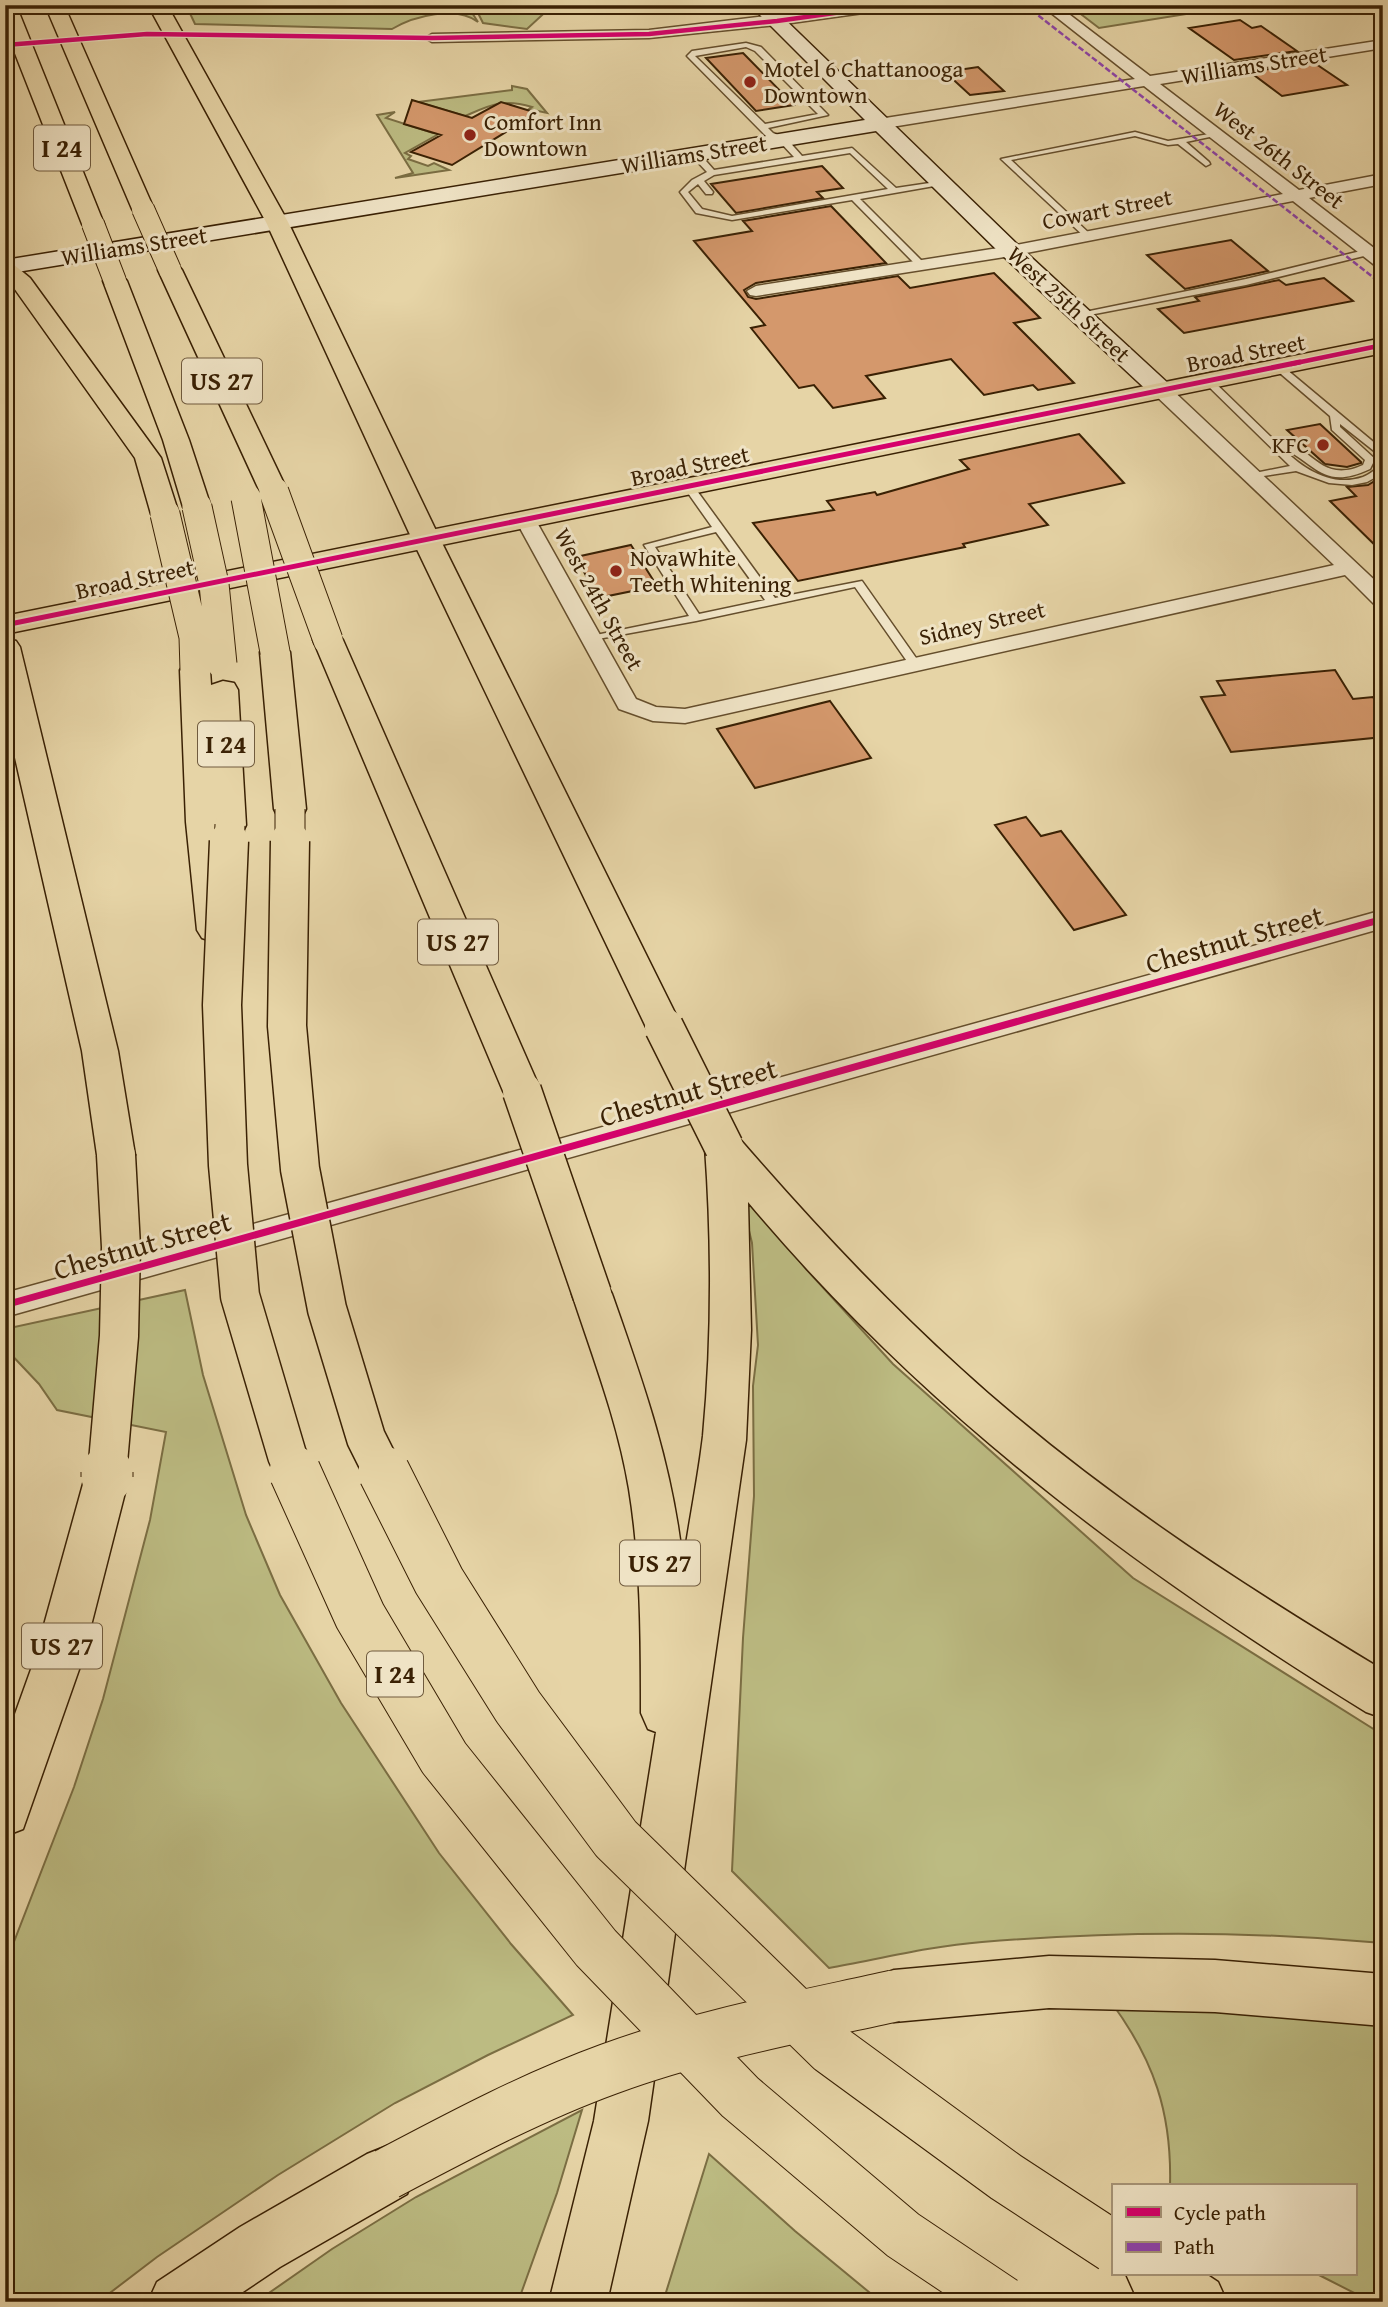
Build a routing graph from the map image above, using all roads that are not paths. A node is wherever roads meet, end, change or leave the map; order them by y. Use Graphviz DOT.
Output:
graph roads {
  1 [pos="157,5"];
  2 [pos="759,5"];
  3 [pos="892,5"];
  4 [pos="1048,5"];
  5 [pos="56,10"];
  6 [pos="9,12"];
  7 [pos="777,21"];
  8 [pos="432,38"];
  9 [pos="1383,44"];
  10 [pos="1148,82"];
  11 [pos="879,124"];
  12 [pos="763,128"];
  13 [pos="1215,135"];
  14 [pos="783,140"];
  15 [pos="1180,141"];
  16 [pos="695,154"];
  17 [pos="800,159"];
  18 [pos="1206,164"];
  19 [pos="712,173"];
  20 [pos="1383,179"];
  21 [pos="699,180"];
  22 [pos="940,183"];
  23 [pos="709,191"];
  24 [pos="895,191"];
  25 [pos="1295,195"];
  26 [pos="854,198"];
  27 [pos="720,204"];
  28 [pos="732,219"];
  29 [pos="277,222"];
  30 [pos="1087,236"];
  31 [pos="1011,251"];
  32 [pos="1378,259"];
  33 [pos="921,265"];
  34 [pos="5,268"];
  35 [pos="756,291"];
  36 [pos="1079,314"];
  37 [pos="1383,345"];
  38 [pos="1277,366"];
  39 [pos="1207,380"];
  40 [pos="1161,390"];
  41 [pos="1335,415"];
  42 [pos="1263,435"];
  43 [pos="1383,456"];
  44 [pos="1297,468"];
  45 [pos="1383,468"];
  46 [pos="1253,476"];
  47 [pos="688,486"];
  48 [pos="260,495"];
  49 [pos="525,519"];
  50 [pos="719,528"];
  51 [pos="426,539"];
  52 [pos="1350,568"];
  53 [pos="1383,600"];
  54 [pos="772,602"];
  55 [pos="696,618"];
  56 [pos="5,625"];
  57 [pos="591,639"];
  58 [pos="5,647"];
  59 [pos="915,665"];
  60 [pos="209,667"];
  61 [pos="627,704"];
  62 [pos="1383,919"];
  63 [pos="724,1147"];
  64 [pos="5,1305"];
  65 [pos="1383,1696"];
  66 [pos="5,1812"];
  67 [pos="665,1841"];
  68 [pos="1383,2000"];
  69 [pos="1112,2246"];
  70 [pos="1158,2276"];
  71 [pos="177,2302"];
  72 [pos="578,2302"];
  73 [pos="1003,2302"];
  74 [pos="1198,2302"];
  1 -- 29 [label="main road"];
  2 -- 7 [label="street, West 25th Street"];
  3 -- 7 [label="street"];
  4 -- 10 [label="street, West 26th Street"];
  5 -- 48 [label="main road, I 24, bridge"];
  6 -- 60 [label="main road, I 24, bridge"];
  7 -- 8 [label="street"];
  7 -- 11 [label="street, West 25th Street"];
  9 -- 10 [label="street, Williams Street"];
  10 -- 11 [label="street, Williams Street"];
  10 -- 13 [label="street, West 26th Street"];
  11 -- 14 [label="street, Williams Street"];
  11 -- 22 [label="street, West 25th Street"];
  12 -- 12 [label="lane"];
  12 -- 14 [label="lane"];
  13 -- 15 [label="lane"];
  13 -- 25 [label="street, West 26th Street"];
  14 -- 16 [label="street, Williams Street"];
  14 -- 17 [label="lane"];
  15 -- 18 [label="lane"];
  15 -- 30 [label="lane"];
  16 -- 19 [label="lane"];
  16 -- 29 [label="street, Williams Street"];
  17 -- 19 [label="lane"];
  17 -- 24 [label="lane"];
  19 -- 21 [label="lane"];
  20 -- 25 [label="street, Cowart Street"];
  21 -- 23 [label="lane"];
  21 -- 28 [label="lane"];
  22 -- 24 [label="lane"];
  22 -- 31 [label="street, West 25th Street"];
  24 -- 26 [label="lane"];
  25 -- 30 [label="street, Cowart Street"];
  25 -- 32 [label="street, West 26th Street"];
  26 -- 28 [label="lane"];
  26 -- 33 [label="lane"];
  27 -- 28 [label="lane"];
  29 -- 34 [label="street, Williams Street"];
  29 -- 51 [label="main road"];
  30 -- 31 [label="street, Cowart Street"];
  31 -- 33 [label="street, Cowart Street"];
  31 -- 36 [label="street, West 25th Street"];
  32 -- 36 [label="lane"];
  33 -- 35 [label="street, Cowart Street"];
  34 -- 60 [label="main road, bridge"];
  36 -- 40 [label="street, West 25th Street"];
  37 -- 38 [label="main road, Broad Street"];
  38 -- 39 [label="main road, Broad Street"];
  38 -- 41 [label="lane"];
  39 -- 40 [label="main road, Broad Street"];
  39 -- 42 [label="lane"];
  40 -- 46 [label="street, West 25th Street"];
  40 -- 47 [label="main road, Broad Street"];
  41 -- 42 [label="lane"];
  41 -- 43 [label="lane"];
  42 -- 44 [label="lane"];
  44 -- 45 [label="lane"];
  44 -- 46 [label="lane"];
  46 -- 52 [label="street, West 25th Street"];
  47 -- 49 [label="main road, Broad Street"];
  47 -- 50 [label="lane"];
  48 -- 67 [label="main road, US 27, bridge"];
  48 -- 69 [label="main road, I 24, bridge"];
  49 -- 51 [label="main road, Broad Street"];
  49 -- 57 [label="street, West 24th Street"];
  50 -- 54 [label="lane"];
  50 -- 55 [label="lane"];
  51 -- 56 [label="main road, Broad Street"];
  51 -- 63 [label="main road, bridge"];
  52 -- 53 [label="street, West 25th Street"];
  52 -- 59 [label="street, Sidney Street"];
  54 -- 55 [label="lane"];
  54 -- 59 [label="lane"];
  55 -- 57 [label="lane"];
  57 -- 61 [label="street, West 24th Street"];
  58 -- 66 [label="main road, US 27, bridge"];
  59 -- 61 [label="street, Sidney Street"];
  60 -- 73 [label="main road, I 24, bridge"];
  62 -- 64 [label="street, Chestnut Street"];
  63 -- 65 [label="main road"];
  63 -- 67 [label="main road"];
  67 -- 72 [label="main road, US 27"];
  68 -- 71 [label="main road, bridge"];
  70 -- 74 [label="main road"];
}
